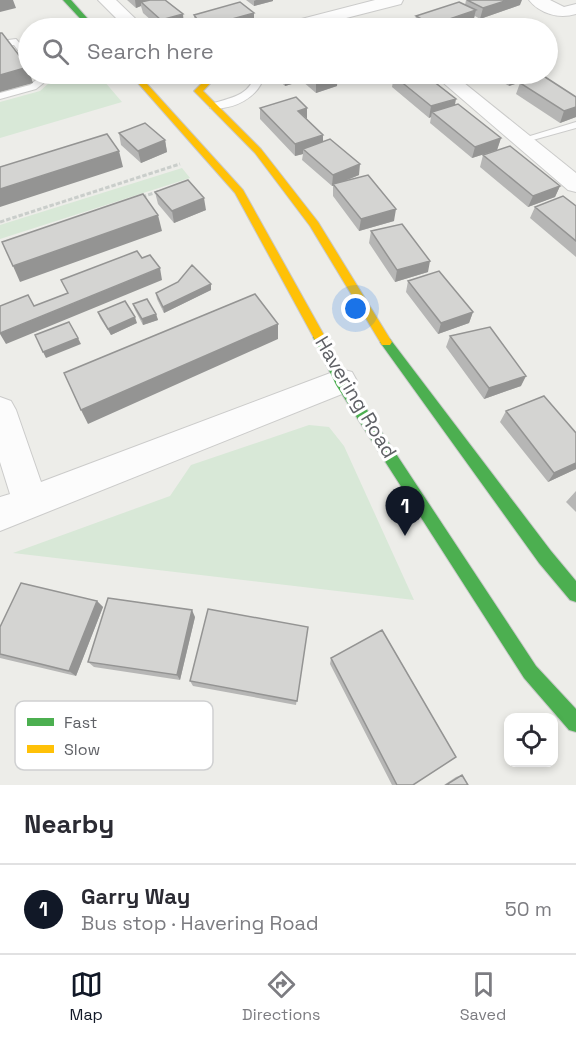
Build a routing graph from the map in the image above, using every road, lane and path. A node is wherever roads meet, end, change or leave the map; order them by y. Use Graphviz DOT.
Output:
graph roads {
  1 [pos="66,0"];
  2 [pos="106,0"];
  3 [pos="395,0"];
  4 [pos="537,0"];
  5 [pos="359,9"];
  6 [pos="576,9"];
  7 [pos="83,18"];
  8 [pos="125,18"];
  9 [pos="318,18"];
  10 [pos="370,18"];
  11 [pos="0,44"];
  12 [pos="18,45"];
  13 [pos="37,84"];
  14 [pos="143,84"];
  15 [pos="205,84"];
  16 [pos="258,84"];
  17 [pos="454,84"];
  18 [pos="0,96"];
  19 [pos="214,106"];
  20 [pos="576,125"];
  21 [pos="522,140"];
  22 [pos="207,155"];
  23 [pos="576,185"];
  24 [pos="166,190"];
  25 [pos="133,201"];
  26 [pos="0,222"];
  27 [pos="341,381"];
  28 [pos="0,410"];
  29 [pos="15,508"];
  30 [pos="576,594"];
  31 [pos="576,723"];
  1 -- 7 [label="main road"];
  2 -- 8 [label="street"];
  3 -- 5 [label="street"];
  4 -- 6 [label="street"];
  5 -- 9 [label="street"];
  5 -- 10 [label="street"];
  11 -- 12 [label="lane"];
  13 -- 18 [label="lane"];
  14 -- 22 [label="main road, Havering Road"];
  15 -- 19 [label="main road"];
  16 -- 19 [label="lane"];
  17 -- 21 [label="street"];
  19 -- 30 [label="main road"];
  20 -- 21 [label="lane"];
  21 -- 23 [label="street"];
  22 -- 26 [label="path"];
  22 -- 27 [label="main road, Havering Road"];
  24 -- 25 [label="path"];
  27 -- 29 [label="street"];
  27 -- 31 [label="main road, Havering Road"];
  28 -- 29 [label="street"];
}
